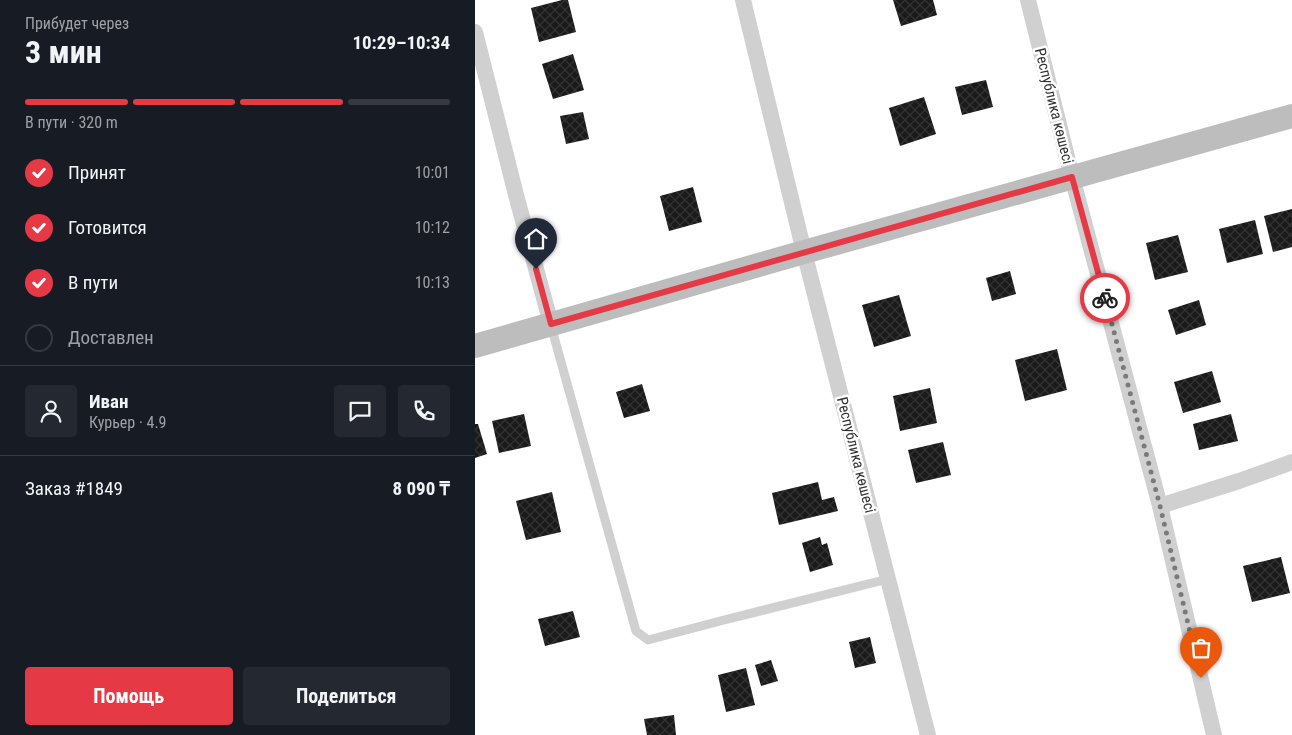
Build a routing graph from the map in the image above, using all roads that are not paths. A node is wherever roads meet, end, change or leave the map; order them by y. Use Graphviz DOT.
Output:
graph roads {
  1 [pos="743,0"];
  2 [pos="1028,0"];
  3 [pos="475,32"];
  4 [pos="1292,116"];
  5 [pos="1072,177"];
  6 [pos="804,252"];
  7 [pos="551,324"];
  8 [pos="475,346"];
  9 [pos="1292,462"];
  10 [pos="1160,506"];
  11 [pos="888,579"];
  12 [pos="928,735"];
  13 [pos="1214,735"];
  1 -- 6 [label="street, Республика көшесі"];
  2 -- 5 [label="street, Республика көшесі"];
  3 -- 7 [label="street"];
  4 -- 5 [label="street"];
  5 -- 6 [label="street"];
  5 -- 10 [label="street, Республика көшесі"];
  6 -- 7 [label="street"];
  6 -- 11 [label="street, Республика көшесі"];
  7 -- 8 [label="street"];
  7 -- 11 [label="lane"];
  9 -- 10 [label="street"];
  10 -- 13 [label="street, Республика көшесі"];
  11 -- 12 [label="street, Республика көшесі"];
}
